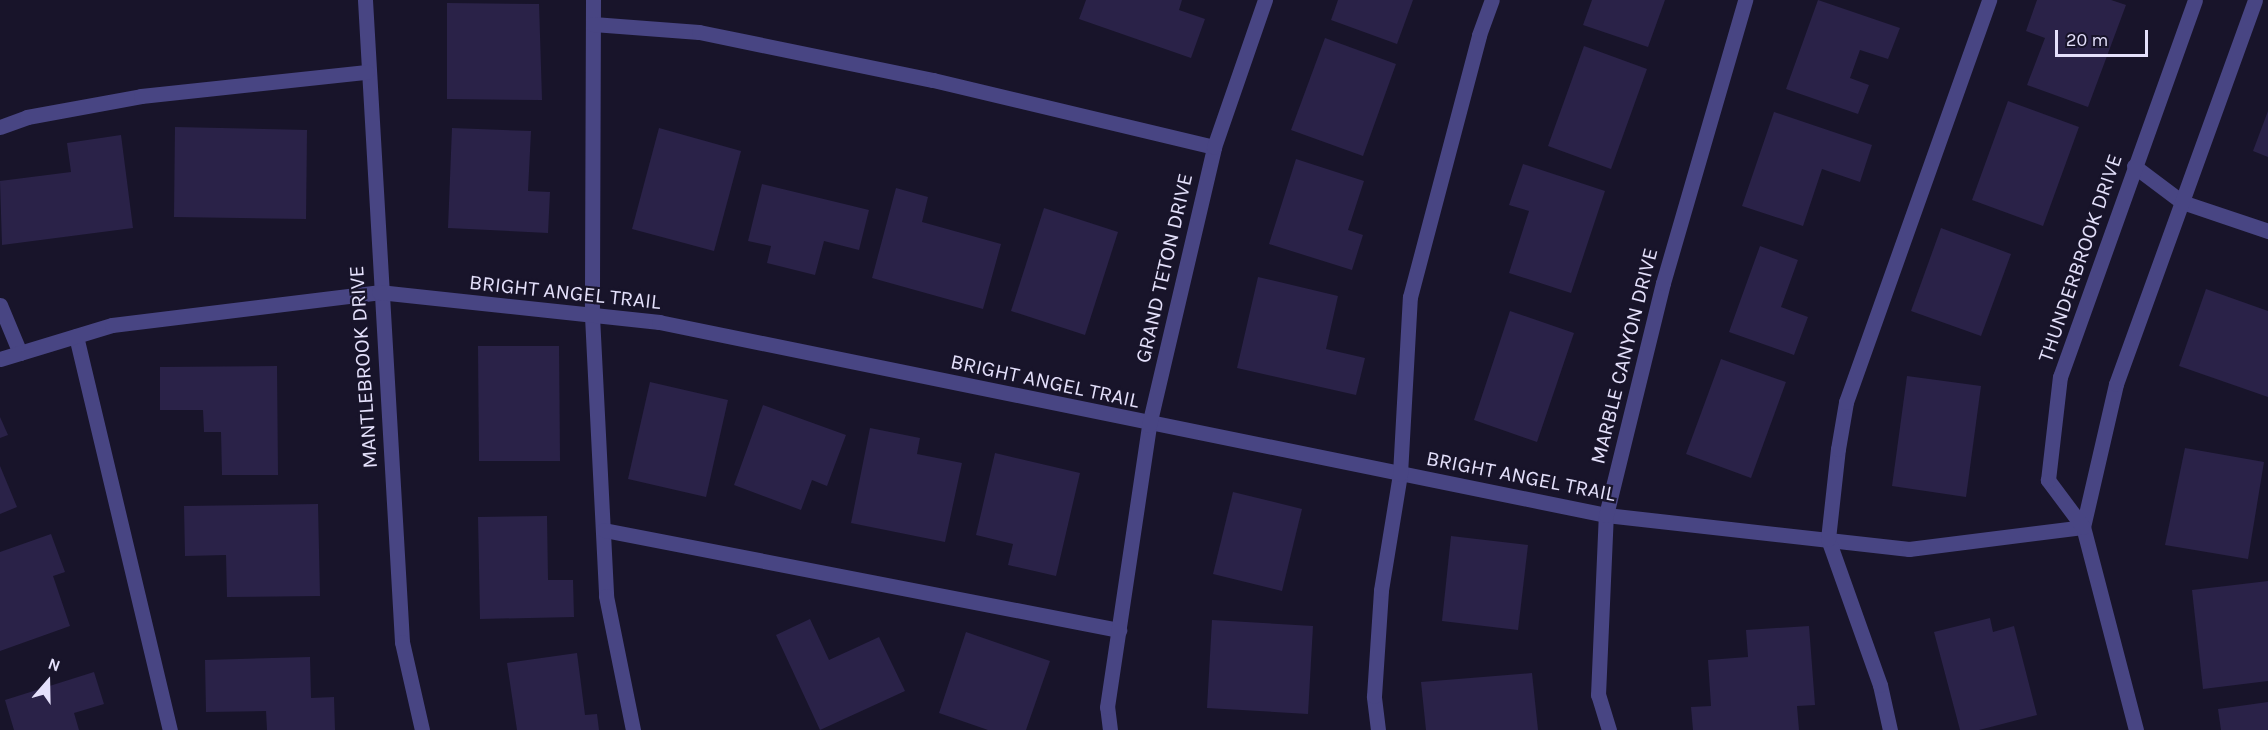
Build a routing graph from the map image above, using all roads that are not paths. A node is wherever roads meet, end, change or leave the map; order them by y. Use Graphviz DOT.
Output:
graph roads {
  1 [pos="365,0"];
  2 [pos="593,0"];
  3 [pos="1265,0"];
  4 [pos="1492,0"];
  5 [pos="1745,0"];
  6 [pos="1989,0"];
  7 [pos="2195,0"];
  8 [pos="2255,0"];
  9 [pos="593,24"];
  10 [pos="367,72"];
  11 [pos="0,127"];
  12 [pos="1214,147"];
  13 [pos="2134,166"];
  14 [pos="2182,202"];
  15 [pos="2268,231"];
  16 [pos="379,291"];
  17 [pos="0,305"];
  18 [pos="592,316"];
  19 [pos="76,336"];
  20 [pos="20,353"];
  21 [pos="0,359"];
  22 [pos="1149,424"];
  23 [pos="1400,474"];
  24 [pos="1606,515"];
  25 [pos="2084,527"];
  26 [pos="604,530"];
  27 [pos="1828,539"];
  28 [pos="1119,630"];
  29 [pos="170,730"];
  30 [pos="422,730"];
  31 [pos="633,730"];
  32 [pos="1110,730"];
  33 [pos="1378,730"];
  34 [pos="1609,730"];
  35 [pos="1890,730"];
  36 [pos="2136,730"];
  1 -- 10 [label="street, MANTLEBROOK DRIVE"];
  2 -- 9 [label="street"];
  3 -- 12 [label="street, GRAND TETON DRIVE"];
  4 -- 23 [label="street"];
  5 -- 24 [label="street, MARBLE CANYON DRIVE"];
  6 -- 27 [label="street"];
  7 -- 13 [label="street, THUNDERBROOK DRIVE"];
  8 -- 14 [label="street, THUNDERBROOK DRIVE"];
  9 -- 12 [label="street"];
  9 -- 18 [label="street"];
  10 -- 11 [label="street"];
  10 -- 16 [label="street, MANTLEBROOK DRIVE"];
  12 -- 22 [label="street, GRAND TETON DRIVE"];
  13 -- 14 [label="street"];
  13 -- 25 [label="street, THUNDERBROOK DRIVE"];
  14 -- 15 [label="street"];
  14 -- 25 [label="street, THUNDERBROOK DRIVE"];
  16 -- 18 [label="street, BRIGHT ANGEL TRAIL"];
  16 -- 19 [label="street, BRIGHT ANGEL TRAIL"];
  16 -- 30 [label="street, MANTLEBROOK DRIVE"];
  17 -- 20 [label="street"];
  18 -- 22 [label="street, BRIGHT ANGEL TRAIL"];
  18 -- 26 [label="street"];
  19 -- 20 [label="street, BRIGHT ANGEL TRAIL"];
  19 -- 29 [label="street"];
  20 -- 21 [label="street, BRIGHT ANGEL TRAIL"];
  22 -- 23 [label="street, BRIGHT ANGEL TRAIL"];
  22 -- 28 [label="street, GRAND TETON DRIVE"];
  23 -- 24 [label="street, BRIGHT ANGEL TRAIL"];
  23 -- 33 [label="street"];
  24 -- 27 [label="street, BRIGHT ANGEL TRAIL"];
  24 -- 34 [label="street, MARBLE CANYON DRIVE"];
  25 -- 27 [label="street, BRIGHT ANGEL TRAIL"];
  25 -- 36 [label="street, THUNDERBROOK DRIVE"];
  26 -- 28 [label="street"];
  26 -- 31 [label="street"];
  27 -- 35 [label="street"];
  28 -- 32 [label="street, GRAND TETON DRIVE"];
}
